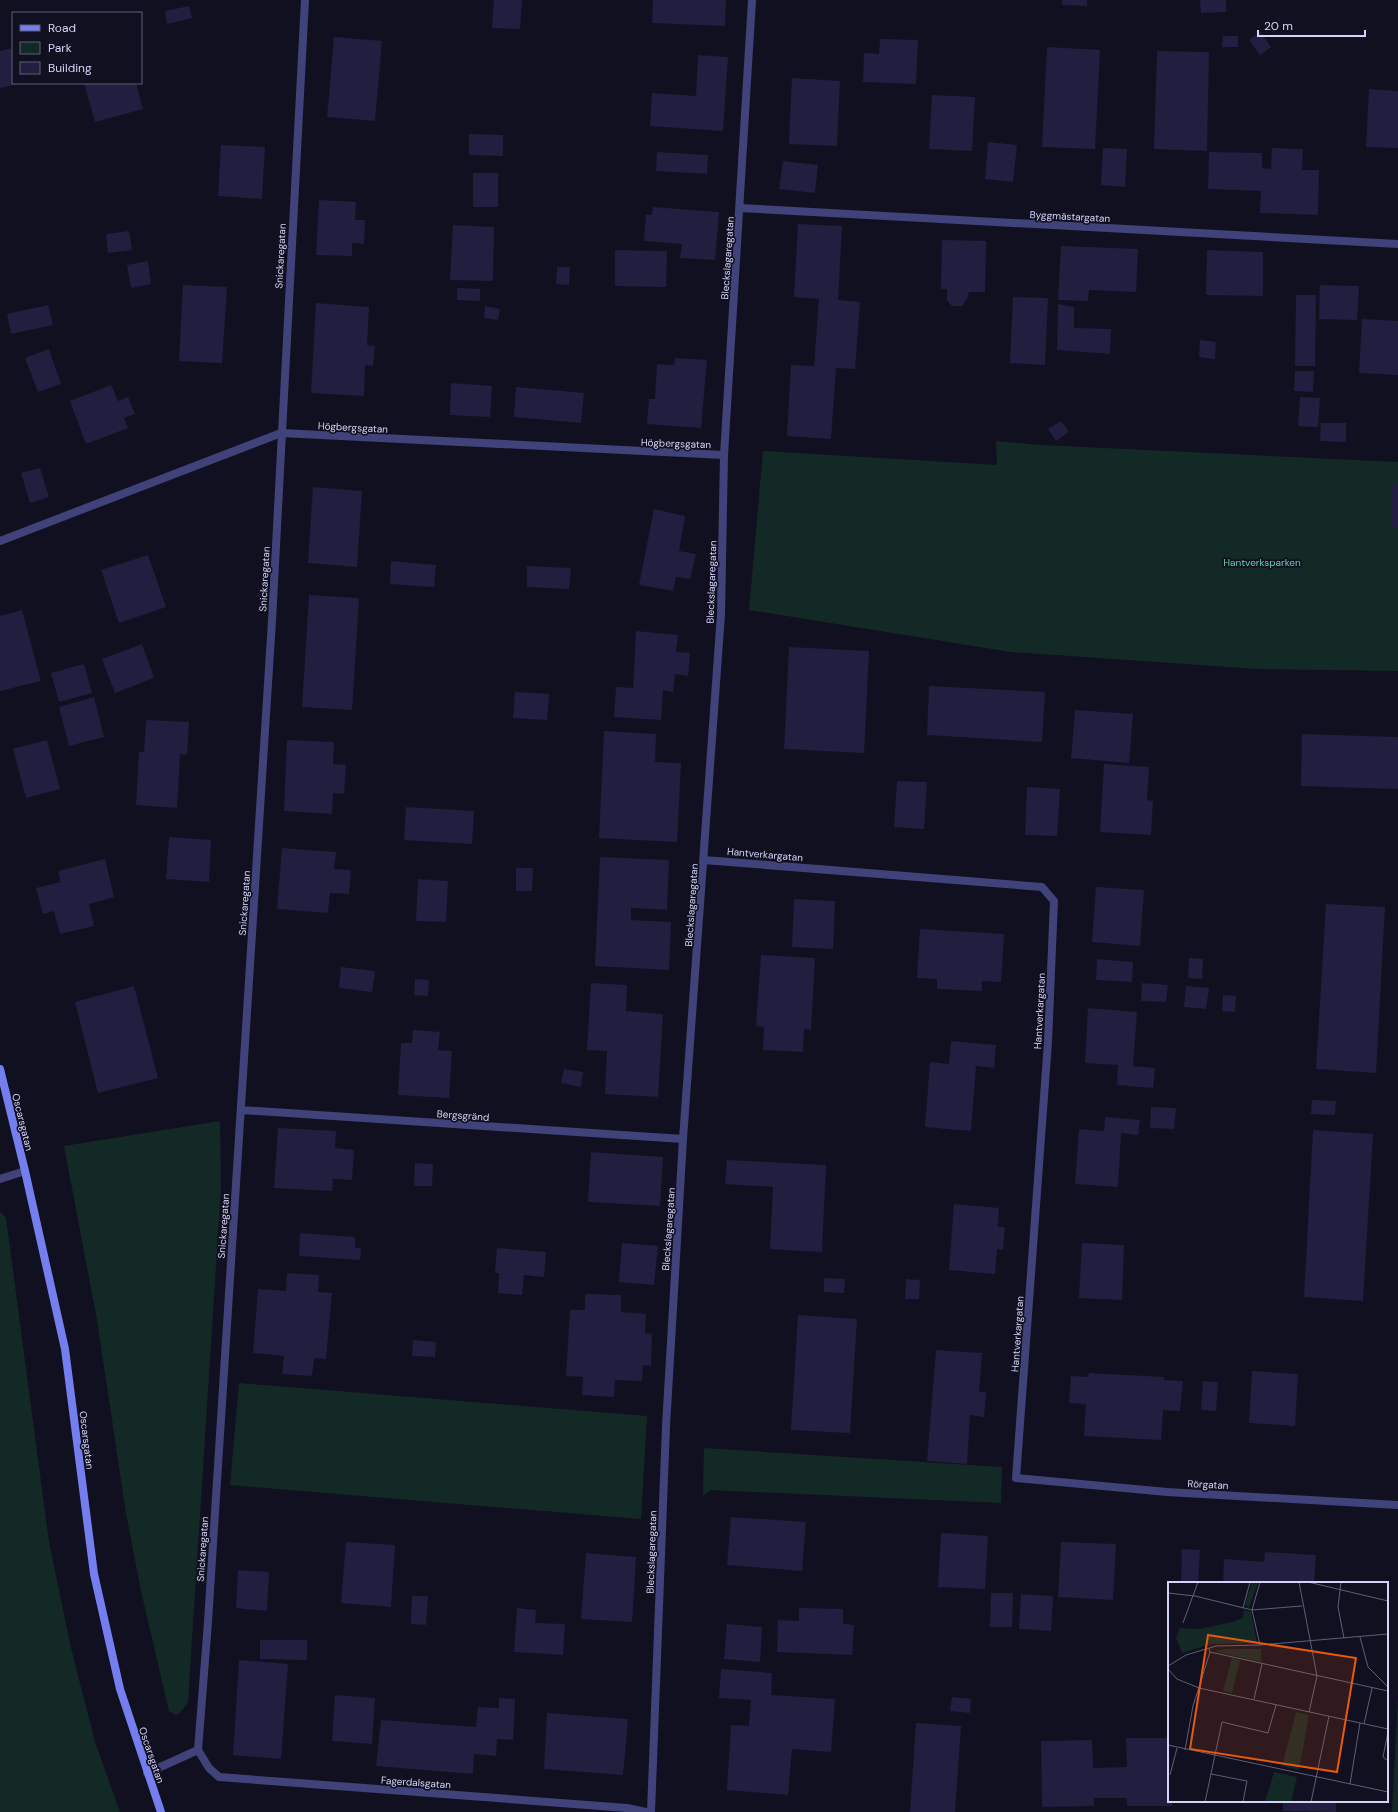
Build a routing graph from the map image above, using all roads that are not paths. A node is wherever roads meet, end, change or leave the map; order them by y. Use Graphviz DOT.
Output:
graph roads {
  1 [pos="305,0"];
  2 [pos="752,0"];
  3 [pos="740,208"];
  4 [pos="1398,244"];
  5 [pos="281,433"];
  6 [pos="724,455"];
  7 [pos="0,541"];
  8 [pos="704,860"];
  9 [pos="0,1069"];
  10 [pos="241,1110"];
  11 [pos="684,1139"];
  12 [pos="25,1171"];
  13 [pos="0,1179"];
  14 [pos="1016,1478"];
  15 [pos="1398,1505"];
  16 [pos="198,1750"];
  17 [pos="147,1773"];
  18 [pos="162,1812"];
  19 [pos="646,1812"];
  20 [pos="651,1812"];
  1 -- 5 [label="street, Snickaregatan"];
  2 -- 3 [label="street, Bleckslagaregatan"];
  3 -- 4 [label="street, Byggmästargatan"];
  3 -- 6 [label="street, Bleckslagaregatan"];
  5 -- 6 [label="street, Högbergsgatan"];
  5 -- 7 [label="street, Högbergsgatan"];
  5 -- 10 [label="street, Snickaregatan"];
  6 -- 8 [label="street, Bleckslagaregatan"];
  8 -- 11 [label="street, Bleckslagaregatan"];
  8 -- 14 [label="street, Hantverkargatan"];
  9 -- 12 [label="main road, Oscarsgatan"];
  10 -- 11 [label="street, Bergsgränd"];
  10 -- 16 [label="street, Snickaregatan"];
  11 -- 20 [label="street, Bleckslagaregatan"];
  12 -- 13 [label="street"];
  12 -- 17 [label="main road, Oscarsgatan"];
  14 -- 15 [label="street, Rörgatan"];
  16 -- 17 [label="street"];
  16 -- 19 [label="street, Fagerdalsgatan"];
  17 -- 18 [label="main road, Oscarsgatan"];
}
